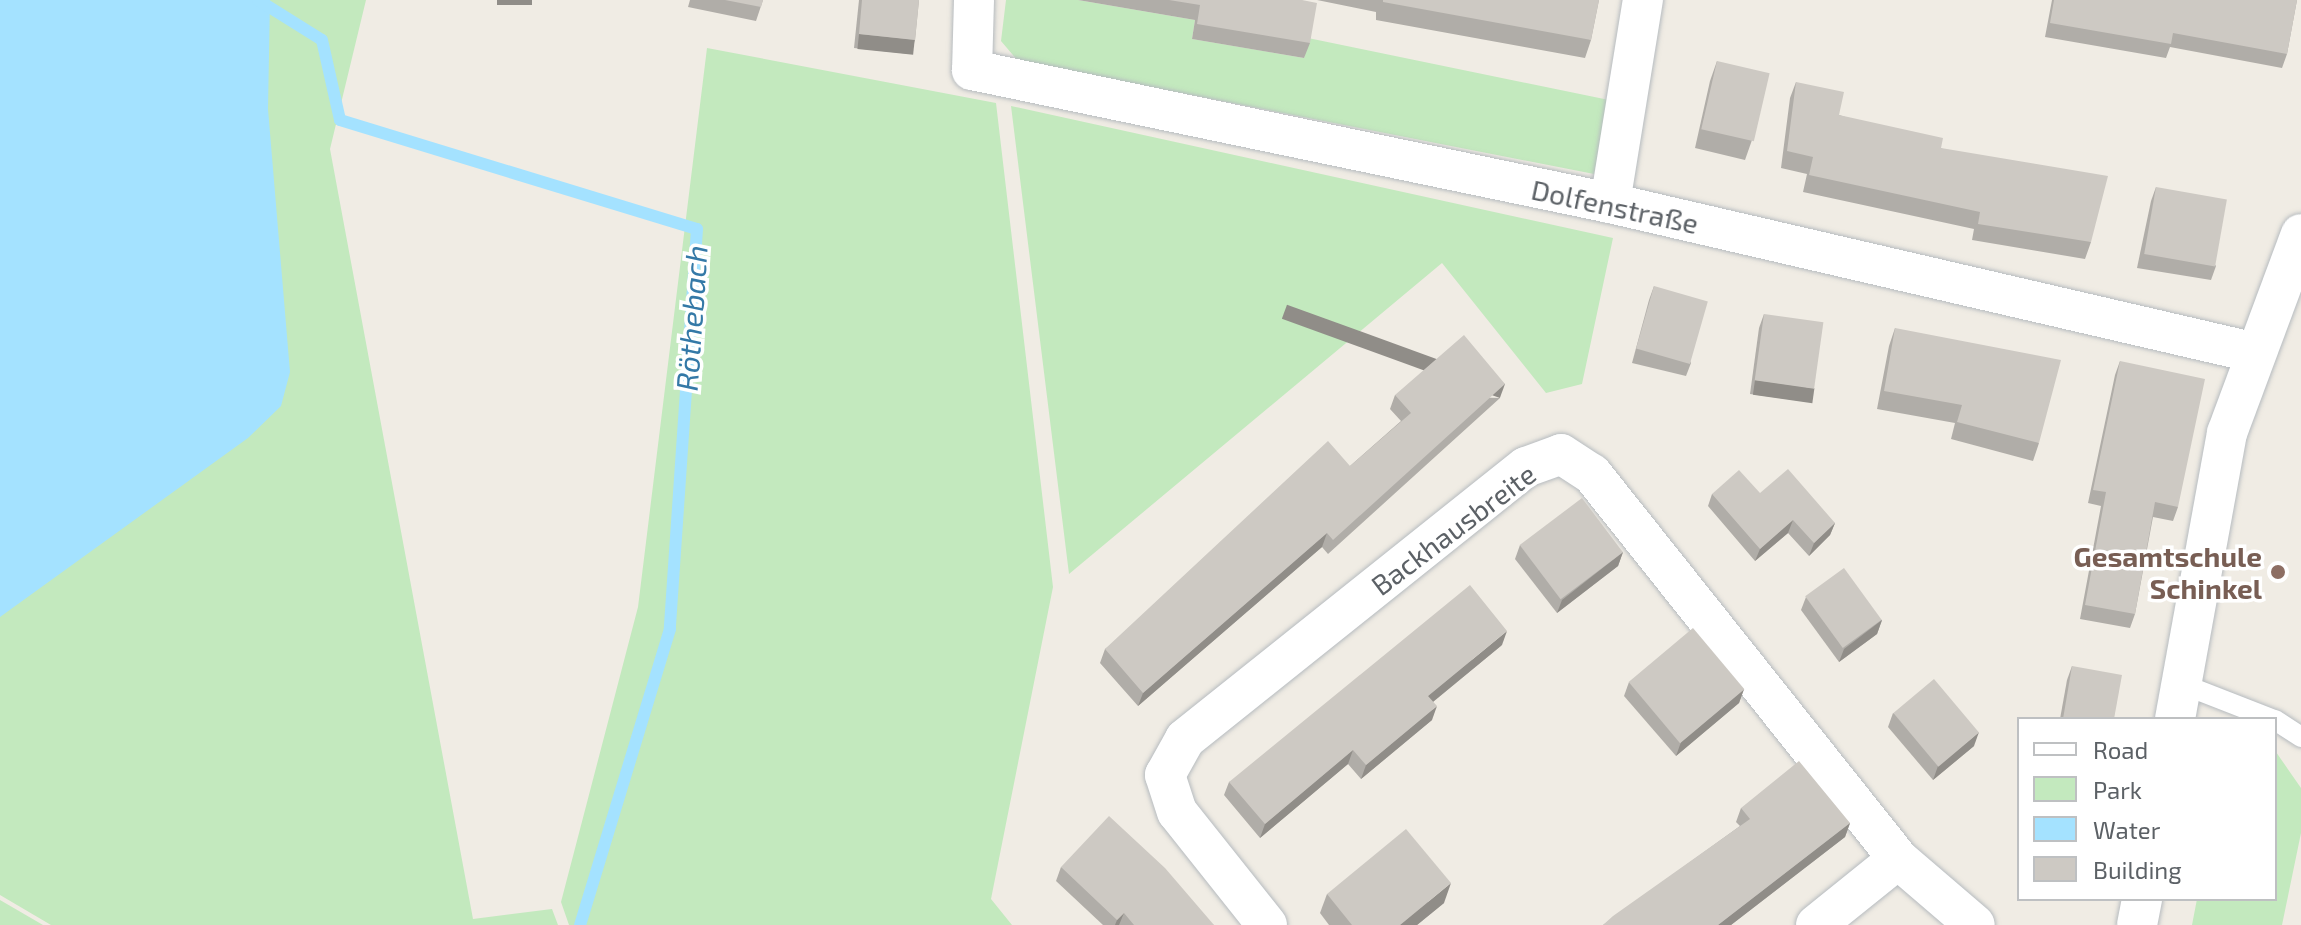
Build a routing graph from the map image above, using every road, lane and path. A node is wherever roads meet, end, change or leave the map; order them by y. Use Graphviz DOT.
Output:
graph roads {
  1 [pos="974,0"];
  2 [pos="1643,0"];
  3 [pos="1610,203"];
  4 [pos="2301,234"];
  5 [pos="2256,353"];
  6 [pos="2179,702"];
  7 [pos="2257,717"];
  8 [pos="2277,722"];
  9 [pos="2301,737"];
  10 [pos="1898,859"];
  11 [pos="2142,901"];
  12 [pos="1267,925"];
  13 [pos="1816,925"];
  14 [pos="1975,925"];
  15 [pos="2137,925"];
  1 -- 3 [label="street, Dolfenstraße"];
  2 -- 3 [label="street"];
  3 -- 5 [label="street, Dolfenstraße"];
  4 -- 5 [label="street"];
  5 -- 6 [label="street"];
  6 -- 7 [label="lane"];
  8 -- 9 [label="lane"];
  10 -- 12 [label="street, Backhausbreite"];
  10 -- 13 [label="street"];
  10 -- 14 [label="street, Backhausbreite"];
  11 -- 15 [label="street"];
}
